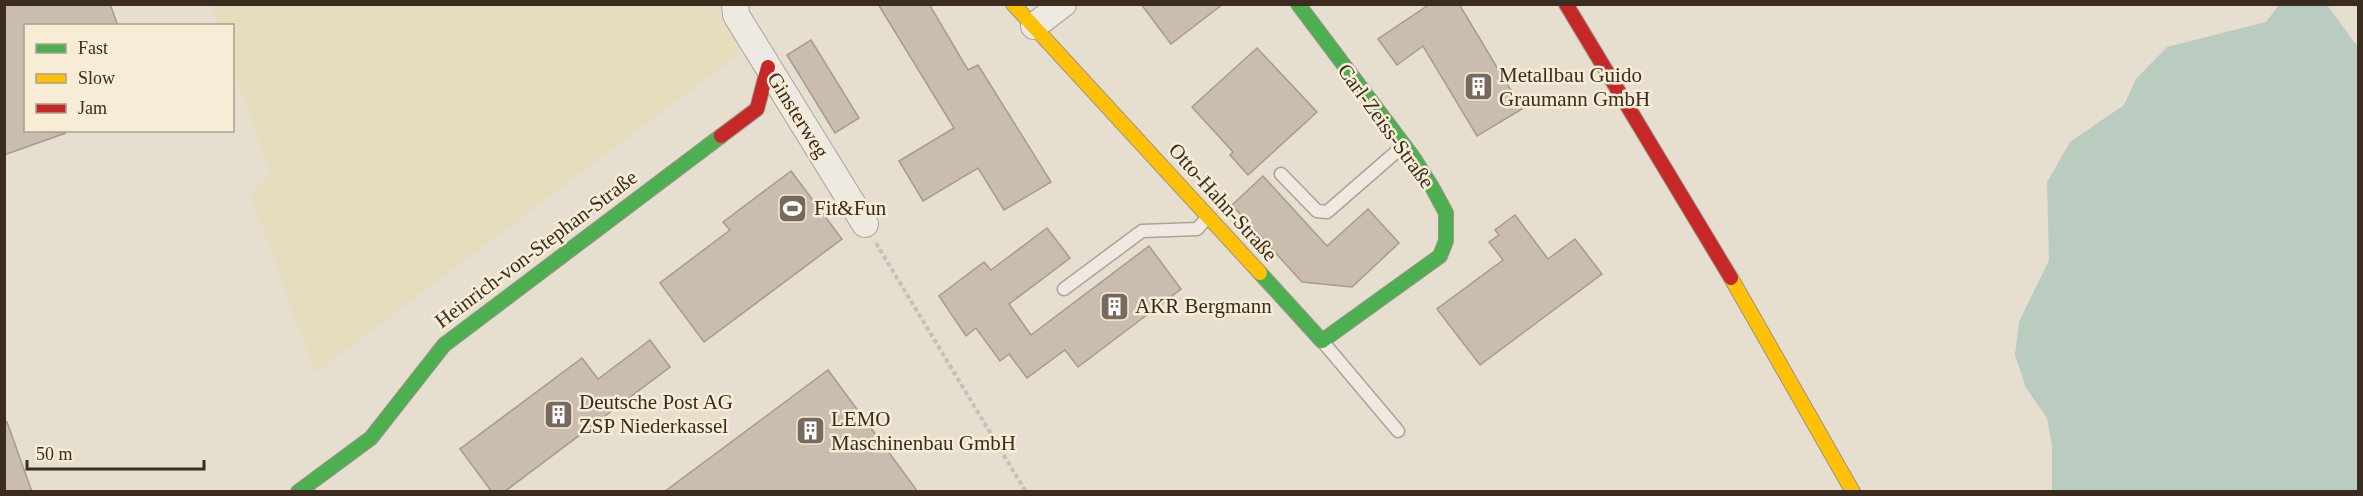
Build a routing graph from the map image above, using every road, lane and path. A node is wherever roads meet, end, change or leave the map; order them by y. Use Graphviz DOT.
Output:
graph roads {
  1 [pos="735,4"];
  2 [pos="1013,4"];
  3 [pos="1063,4"];
  4 [pos="1298,4"];
  5 [pos="1566,4"];
  6 [pos="1034,26"];
  7 [pos="768,67"];
  8 [pos="1404,146"];
  9 [pos="1281,174"];
  10 [pos="1208,217"];
  11 [pos="865,224"];
  12 [pos="1064,289"];
  13 [pos="1322,341"];
  14 [pos="1398,431"];
  15 [pos="298,492"];
  16 [pos="1026,492"];
  17 [pos="1853,492"];
  1 -- 7 [label="street, Ginsterweg"];
  2 -- 6 [label="street, Otto-Hahn-Straße"];
  3 -- 6 [label="street"];
  4 -- 8 [label="street, Carl-Zeiss-Straße"];
  5 -- 17 [label="street"];
  6 -- 10 [label="street, Otto-Hahn-Straße"];
  7 -- 11 [label="street, Ginsterweg"];
  7 -- 15 [label="street, Heinrich-von-Stephan-Straße"];
  8 -- 9 [label="lane"];
  8 -- 13 [label="street, Carl-Zeiss-Straße"];
  10 -- 12 [label="lane"];
  10 -- 13 [label="street, Otto-Hahn-Straße"];
  11 -- 16 [label="path"];
  13 -- 14 [label="lane, Otto-Hahn-Straße"];
}
